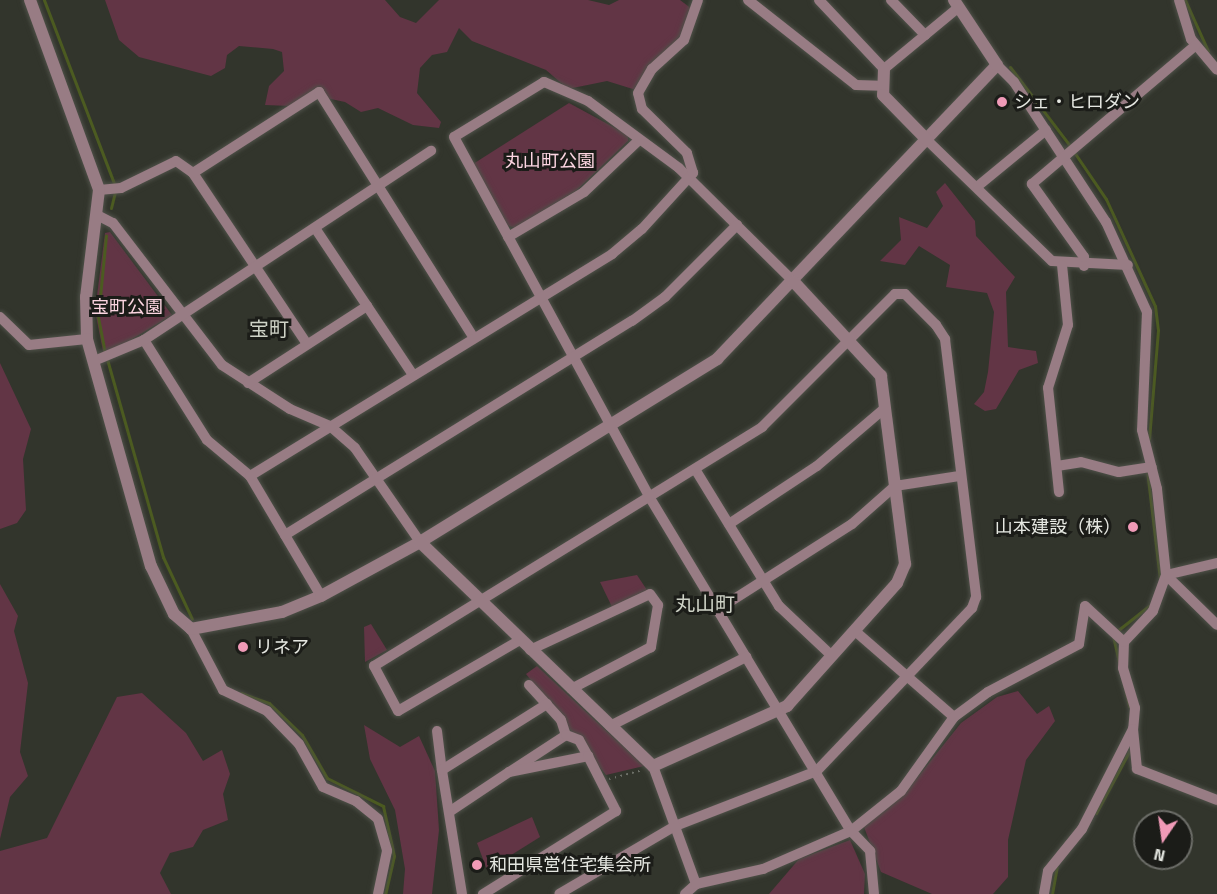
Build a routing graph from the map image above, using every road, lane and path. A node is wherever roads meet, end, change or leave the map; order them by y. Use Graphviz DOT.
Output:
graph roads {
  1 [pos="30,0"];
  2 [pos="698,0"];
  3 [pos="748,0"];
  4 [pos="819,0"];
  5 [pos="891,0"];
  6 [pos="1179,0"];
  7 [pos="957,4"];
  8 [pos="925,35"];
  9 [pos="1195,45"];
  10 [pos="997,65"];
  11 [pos="884,69"];
  12 [pos="1217,70"];
  13 [pos="880,86"];
  14 [pos="1046,130"];
  15 [pos="639,140"];
  16 [pos="927,140"];
  17 [pos="430,151"];
  18 [pos="1065,158"];
  19 [pos="193,173"];
  20 [pos="688,176"];
  21 [pos="978,186"];
  22 [pos="376,187"];
  23 [pos="110,189"];
  24 [pos="97,215"];
  25 [pos="737,225"];
  26 [pos="315,228"];
  27 [pos="508,237"];
  28 [pos="1062,265"];
  29 [pos="1128,265"];
  30 [pos="1084,266"];
  31 [pos="254,267"];
  32 [pos="794,282"];
  33 [pos="540,296"];
  34 [pos="367,306"];
  35 [pos="181,315"];
  36 [pos="0,317"];
  37 [pos="473,336"];
  38 [pos="87,339"];
  39 [pos="851,339"];
  40 [pos="144,340"];
  41 [pos="308,344"];
  42 [pos="570,355"];
  43 [pos="94,361"];
  44 [pos="413,375"];
  45 [pos="248,383"];
  46 [pos="885,408"];
  47 [pos="330,426"];
  48 [pos="610,427"];
  49 [pos="1057,465"];
  50 [pos="1152,467"];
  51 [pos="695,469"];
  52 [pos="377,475"];
  53 [pos="250,476"];
  54 [pos="959,476"];
  55 [pos="895,486"];
  56 [pos="1059,492"];
  57 [pos="650,498"];
  58 [pos="729,524"];
  59 [pos="285,535"];
  60 [pos="420,542"];
  61 [pos="1217,563"];
  62 [pos="1166,575"];
  63 [pos="764,581"];
  64 [pos="321,596"];
  65 [pos="481,600"];
  66 [pos="717,610"];
  67 [pos="1217,625"];
  68 [pos="191,629"];
  69 [pos="855,631"];
  70 [pos="520,640"];
  71 [pos="1124,642"];
  72 [pos="530,650"];
  73 [pos="832,656"];
  74 [pos="746,657"];
  75 [pos="907,677"];
  76 [pos="530,685"];
  77 [pos="571,689"];
  78 [pos="547,704"];
  79 [pos="779,711"];
  80 [pos="954,717"];
  81 [pos="610,726"];
  82 [pos="1133,729"];
  83 [pos="436,731"];
  84 [pos="566,735"];
  85 [pos="588,756"];
  86 [pos="653,766"];
  87 [pos="442,770"];
  88 [pos="817,771"];
  89 [pos="509,772"];
  90 [pos="601,781"];
  91 [pos="1217,800"];
  92 [pos="449,812"];
  93 [pos="675,826"];
  94 [pos="851,831"];
  95 [pos="696,884"];
  96 [pos="378,894"];
  97 [pos="462,894"];
  98 [pos="483,894"];
  99 [pos="559,894"];
  100 [pos="685,894"];
  101 [pos="874,894"];
  102 [pos="1044,894"];
  1 -- 23 [label="street"];
  2 -- 20 [label="street"];
  3 -- 13 [label="street"];
  4 -- 11 [label="street"];
  5 -- 8 [label="street"];
  6 -- 9 [label="street"];
  7 -- 8 [label="street"];
  7 -- 10 [label="street"];
  8 -- 11 [label="street"];
  9 -- 12 [label="street"];
  9 -- 18 [label="street"];
  10 -- 14 [label="street"];
  10 -- 16 [label="street"];
  11 -- 13 [label="street"];
  13 -- 16 [label="street"];
  14 -- 18 [label="street"];
  14 -- 21 [label="street"];
  15 -- 20 [label="street"];
  15 -- 27 [label="street"];
  15 -- 27 [label="street"];
  16 -- 21 [label="street"];
  16 -- 32 [label="street"];
  17 -- 22 [label="street"];
  18 -- 29 [label="street"];
  18 -- 30 [label="street"];
  19 -- 22 [label="street"];
  19 -- 23 [label="street"];
  19 -- 31 [label="street"];
  20 -- 25 [label="street"];
  20 -- 33 [label="street"];
  21 -- 28 [label="street"];
  22 -- 26 [label="street"];
  22 -- 37 [label="street"];
  23 -- 24 [label="street"];
  24 -- 35 [label="street"];
  24 -- 38 [label="street"];
  25 -- 32 [label="street"];
  25 -- 42 [label="street"];
  26 -- 31 [label="street"];
  26 -- 34 [label="street"];
  27 -- 33 [label="street"];
  28 -- 30 [label="street"];
  28 -- 49 [label="street"];
  29 -- 30 [label="street"];
  29 -- 50 [label="street"];
  31 -- 35 [label="street"];
  31 -- 41 [label="street"];
  32 -- 39 [label="street"];
  32 -- 48 [label="street"];
  33 -- 37 [label="street"];
  33 -- 42 [label="street"];
  34 -- 41 [label="street"];
  34 -- 44 [label="street"];
  35 -- 40 [label="street"];
  35 -- 45 [label="street"];
  36 -- 38 [label="street"];
  37 -- 44 [label="street"];
  38 -- 43 [label="street"];
  39 -- 46 [label="street"];
  39 -- 51 [label="street"];
  39 -- 54 [label="street"];
  40 -- 43 [label="street"];
  40 -- 53 [label="street"];
  41 -- 45 [label="street"];
  42 -- 48 [label="street"];
  42 -- 52 [label="street"];
  43 -- 68 [label="street"];
  44 -- 47 [label="street"];
  45 -- 47 [label="street"];
  46 -- 55 [label="street"];
  46 -- 58 [label="street"];
  47 -- 52 [label="street"];
  47 -- 53 [label="street"];
  48 -- 57 [label="street"];
  48 -- 60 [label="street"];
  49 -- 50 [label="street"];
  49 -- 56 [label="street"];
  50 -- 62 [label="street"];
  51 -- 57 [label="street"];
  51 -- 58 [label="street"];
  52 -- 59 [label="street"];
  52 -- 60 [label="street"];
  53 -- 59 [label="street"];
  54 -- 55 [label="street"];
  54 -- 75 [label="street"];
  55 -- 63 [label="street"];
  55 -- 69 [label="street"];
  57 -- 65 [label="street"];
  57 -- 66 [label="street"];
  58 -- 63 [label="street"];
  59 -- 64 [label="street"];
  60 -- 64 [label="street"];
  60 -- 65 [label="street"];
  61 -- 62 [label="street"];
  62 -- 67 [label="street"];
  62 -- 71 [label="street"];
  63 -- 66 [label="street"];
  63 -- 73 [label="street"];
  64 -- 68 [label="street"];
  65 -- 70 [label="street"];
  65 -- 70 [label="street"];
  66 -- 74 [label="street"];
  68 -- 96 [label="street"];
  69 -- 73 [label="street"];
  69 -- 75 [label="street"];
  70 -- 72 [label="street"];
  71 -- 80 [label="street"];
  71 -- 82 [label="street"];
  72 -- 77 [label="street"];
  72 -- 77 [label="street"];
  73 -- 79 [label="street"];
  74 -- 79 [label="street"];
  74 -- 81 [label="street"];
  75 -- 80 [label="street"];
  75 -- 88 [label="street"];
  76 -- 78 [label="street"];
  77 -- 81 [label="street"];
  78 -- 84 [label="street"];
  78 -- 87 [label="street"];
  79 -- 86 [label="street"];
  79 -- 88 [label="street"];
  80 -- 94 [label="street"];
  81 -- 86 [label="street"];
  82 -- 91 [label="street"];
  82 -- 102 [label="street"];
  83 -- 87 [label="street"];
  84 -- 85 [label="street"];
  84 -- 89 [label="street"];
  85 -- 89 [label="street"];
  85 -- 90 [label="street"];
  86 -- 90 [label="path"];
  86 -- 93 [label="street"];
  87 -- 92 [label="street"];
  88 -- 93 [label="street"];
  88 -- 94 [label="street"];
  89 -- 92 [label="street"];
  90 -- 98 [label="street"];
  92 -- 97 [label="street"];
  93 -- 95 [label="street"];
  93 -- 99 [label="street"];
  94 -- 95 [label="street"];
  94 -- 101 [label="street"];
  95 -- 100 [label="street"];
}
